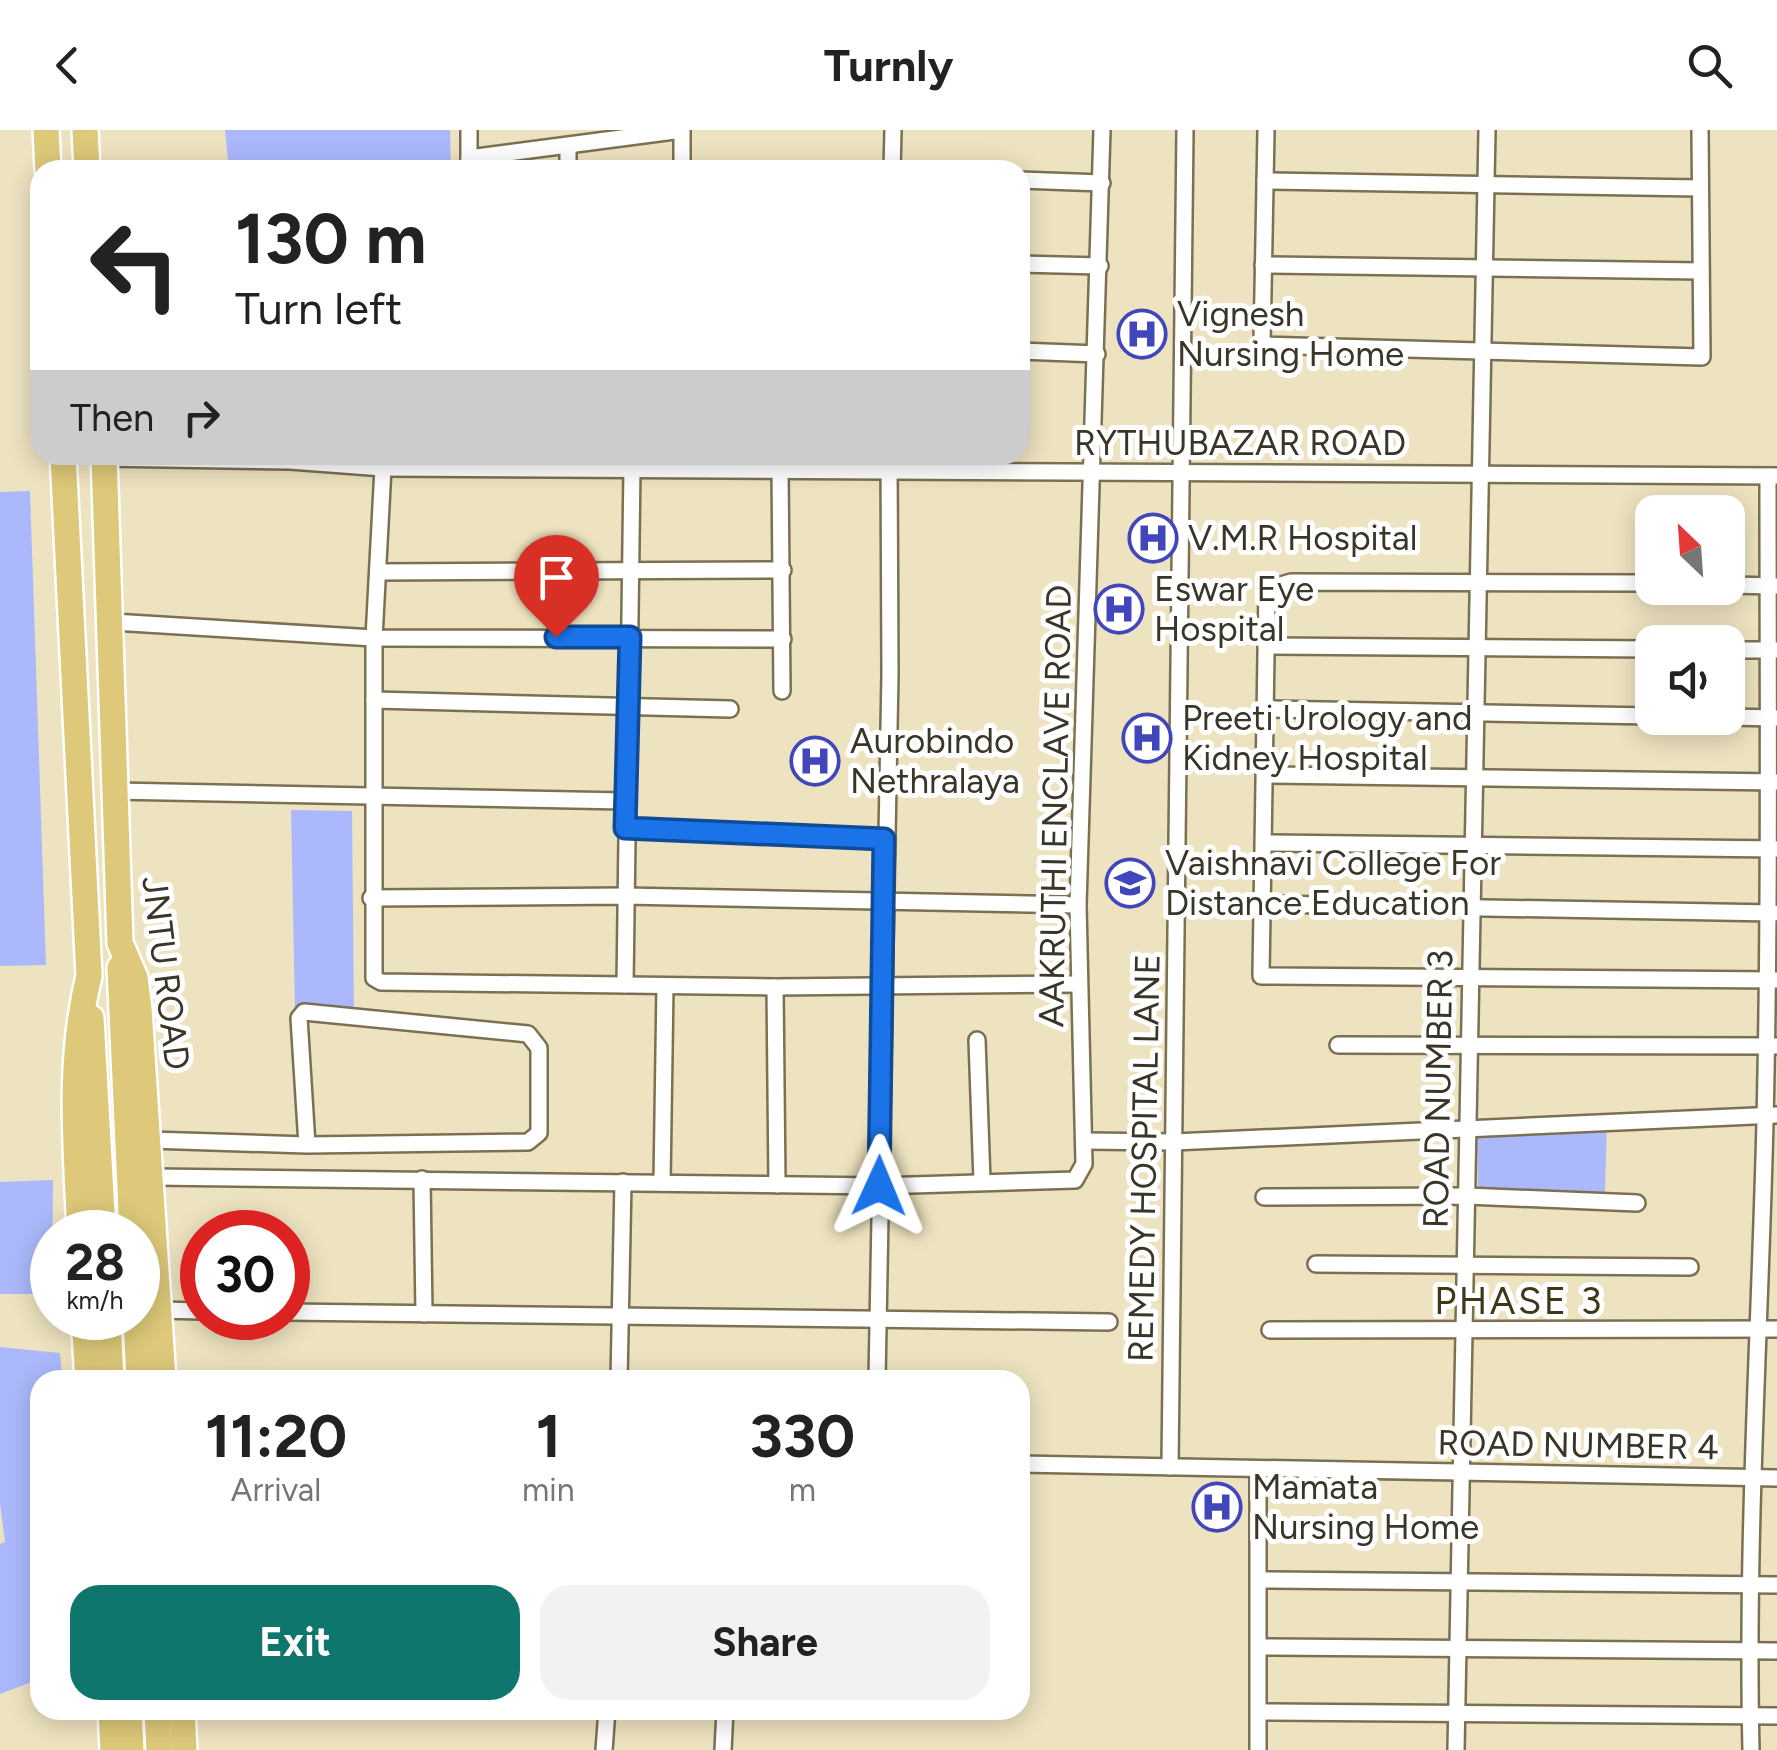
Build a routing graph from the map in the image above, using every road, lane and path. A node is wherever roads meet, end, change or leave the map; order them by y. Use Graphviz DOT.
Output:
graph roads {
  1 [pos="46,130"];
  2 [pos="85,130"];
  3 [pos="469,130"];
  4 [pos="893,130"];
  5 [pos="1102,130"];
  6 [pos="1185,130"];
  7 [pos="1266,130"];
  8 [pos="1487,130"];
  9 [pos="1700,130"];
  10 [pos="682,131"];
  11 [pos="568,146"];
  12 [pos="48,160"];
  13 [pos="86,160"];
  14 [pos="469,160"];
  15 [pos="491,160"];
  16 [pos="568,160"];
  17 [pos="682,160"];
  18 [pos="892,160"];
  19 [pos="1030,180"];
  20 [pos="1265,181"];
  21 [pos="1102,183"];
  22 [pos="1486,185"];
  23 [pos="1700,188"];
  24 [pos="1030,264"];
  25 [pos="1264,264"];
  26 [pos="1100,266"];
  27 [pos="1484,268"];
  28 [pos="1701,271"];
  29 [pos="1483,350"];
  30 [pos="1030,351"];
  31 [pos="1097,354"];
  32 [pos="63,465"];
  33 [pos="104,465"];
  34 [pos="343,465"];
  35 [pos="419,465"];
  36 [pos="605,465"];
  37 [pos="656,465"];
  38 [pos="722,465"];
  39 [pos="842,465"];
  40 [pos="889,465"];
  41 [pos="945,465"];
  42 [pos="383,468"];
  43 [pos="632,468"];
  44 [pos="780,469"];
  45 [pos="1182,472"];
  46 [pos="1093,473"];
  47 [pos="1480,474"];
  48 [pos="1772,476"];
  49 [pos="630,570"];
  50 [pos="782,570"];
  51 [pos="378,572"];
  52 [pos="1478,579"];
  53 [pos="1635,583"];
  54 [pos="1745,585"];
  55 [pos="1772,586"];
  56 [pos="113,622"];
  57 [pos="630,637"];
  58 [pos="374,638"];
  59 [pos="783,639"];
  60 [pos="1266,646"];
  61 [pos="1477,647"];
  62 [pos="1635,649"];
  63 [pos="1745,650"];
  64 [pos="1772,650"];
  65 [pos="782,691"];
  66 [pos="374,700"];
  67 [pos="627,704"];
  68 [pos="1266,709"];
  69 [pos="730,710"];
  70 [pos="1476,713"];
  71 [pos="1635,716"];
  72 [pos="1745,718"];
  73 [pos="1773,718"];
  74 [pos="1266,775"];
  75 [pos="1474,776"];
  76 [pos="1772,782"];
  77 [pos="114,792"];
  78 [pos="372,798"];
  79 [pos="625,801"];
  80 [pos="625,828"];
  81 [pos="884,839"];
  82 [pos="1266,843"];
  83 [pos="1474,843"];
  84 [pos="1773,849"];
  85 [pos="625,896"];
  86 [pos="371,898"];
  87 [pos="883,904"];
  88 [pos="1264,904"];
  89 [pos="1078,905"];
  90 [pos="1472,909"];
  91 [pos="1773,913"];
  92 [pos="120,943"];
  93 [pos="89,976"];
  94 [pos="1469,980"];
  95 [pos="1773,980"];
  96 [pos="881,984"];
  97 [pos="1078,984"];
  98 [pos="625,985"];
  99 [pos="666,986"];
  100 [pos="775,988"];
  101 [pos="977,1040"];
  102 [pos="1470,1042"];
  103 [pos="1338,1045"];
  104 [pos="1771,1046"];
  105 [pos="1771,1115"];
  106 [pos="1470,1126"];
  107 [pos="150,1140"];
  108 [pos="1084,1141"];
  109 [pos="1174,1142"];
  110 [pos="307,1145"];
  111 [pos="1770,1176"];
  112 [pos="153,1177"];
  113 [pos="422,1179"];
  114 [pos="982,1181"];
  115 [pos="623,1182"];
  116 [pos="662,1184"];
  117 [pos="776,1185"];
  118 [pos="879,1186"];
  119 [pos="1466,1196"];
  120 [pos="1264,1197"];
  121 [pos="1636,1203"];
  122 [pos="79,1210"];
  123 [pos="102,1210"];
  124 [pos="131,1210"];
  125 [pos="152,1210"];
  126 [pos="1316,1264"];
  127 [pos="1465,1266"];
  128 [pos="1690,1267"];
  129 [pos="310,1312"];
  130 [pos="424,1314"];
  131 [pos="620,1318"];
  132 [pos="877,1320"];
  133 [pos="1109,1322"];
  134 [pos="1759,1329"];
  135 [pos="1777,1329"];
  136 [pos="1270,1330"];
  137 [pos="1464,1331"];
  138 [pos="85,1340"];
  139 [pos="109,1340"];
  140 [pos="144,1340"];
  141 [pos="154,1340"];
  142 [pos="87,1370"];
  143 [pos="111,1370"];
  144 [pos="140,1370"];
  145 [pos="162,1370"];
  146 [pos="619,1370"];
  147 [pos="877,1370"];
  148 [pos="1030,1464"];
  149 [pos="1170,1467"];
  150 [pos="1258,1472"];
  151 [pos="1460,1472"];
  152 [pos="1750,1477"];
  153 [pos="1777,1478"];
  154 [pos="1260,1580"];
  155 [pos="1750,1584"];
  156 [pos="1459,1585"];
  157 [pos="1777,1585"];
  158 [pos="1259,1647"];
  159 [pos="1458,1648"];
  160 [pos="1749,1650"];
  161 [pos="1777,1650"];
  162 [pos="1259,1712"];
  163 [pos="1456,1714"];
  164 [pos="1750,1716"];
  165 [pos="1777,1716"];
  166 [pos="112,1720"];
  167 [pos="130,1720"];
  168 [pos="157,1720"];
  169 [pos="182,1720"];
  170 [pos="606,1720"];
  171 [pos="724,1720"];
  172 [pos="113,1750"];
  173 [pos="131,1750"];
  174 [pos="159,1750"];
  175 [pos="184,1750"];
  176 [pos="604,1750"];
  177 [pos="723,1750"];
  178 [pos="1258,1750"];
  179 [pos="1456,1750"];
  180 [pos="1750,1750"];
  1 -- 12 [label="main road"];
  2 -- 13 [label="main road"];
  3 -- 14 [label="street"];
  4 -- 18 [label="street"];
  5 -- 21 [label="street, AAKRUTHI ENCLAVE ROAD"];
  6 -- 45 [label="street, REMEDY HOSPITAL LANE"];
  7 -- 20 [label="street"];
  8 -- 22 [label="street, ROAD NUMBER 3"];
  9 -- 23 [label="street"];
  10 -- 11 [label="street"];
  10 -- 17 [label="street"];
  11 -- 15 [label="street"];
  11 -- 16 [label="street"];
  19 -- 21 [label="street"];
  20 -- 22 [label="street"];
  20 -- 25 [label="street"];
  21 -- 26 [label="street, AAKRUTHI ENCLAVE ROAD"];
  22 -- 23 [label="street"];
  22 -- 27 [label="street, ROAD NUMBER 3"];
  23 -- 28 [label="street"];
  24 -- 26 [label="street"];
  25 -- 27 [label="street"];
  25 -- 29 [label="street"];
  26 -- 31 [label="street, AAKRUTHI ENCLAVE ROAD"];
  27 -- 28 [label="street"];
  27 -- 29 [label="street, ROAD NUMBER 3"];
  28 -- 29 [label="street"];
  29 -- 47 [label="street, ROAD NUMBER 3"];
  30 -- 31 [label="street"];
  31 -- 46 [label="street, AAKRUTHI ENCLAVE ROAD"];
  32 -- 93 [label="main road, JNTU ROAD"];
  33 -- 56 [label="main road, JNTU ROAD"];
  34 -- 42 [label="street, RYTHUBAZAR ROAD"];
  35 -- 42 [label="street, RYTHUBAZAR ROAD"];
  36 -- 43 [label="street, RYTHUBAZAR ROAD"];
  37 -- 43 [label="street, RYTHUBAZAR ROAD"];
  38 -- 44 [label="street, RYTHUBAZAR ROAD"];
  39 -- 44 [label="street, RYTHUBAZAR ROAD"];
  40 -- 81 [label="street"];
  41 -- 46 [label="street, RYTHUBAZAR ROAD"];
  42 -- 51 [label="street"];
  43 -- 49 [label="street"];
  44 -- 50 [label="street"];
  45 -- 46 [label="street, RYTHUBAZAR ROAD"];
  45 -- 47 [label="street, RYTHUBAZAR ROAD"];
  45 -- 109 [label="street, REMEDY HOSPITAL LANE"];
  46 -- 89 [label="street, AAKRUTHI ENCLAVE ROAD"];
  47 -- 48 [label="street, RYTHUBAZAR ROAD"];
  47 -- 52 [label="street, ROAD NUMBER 3"];
  48 -- 55 [label="street"];
  49 -- 50 [label="street"];
  49 -- 51 [label="street"];
  49 -- 57 [label="street"];
  50 -- 59 [label="street"];
  51 -- 58 [label="street"];
  52 -- 53 [label="street"];
  52 -- 60 [label="street"];
  52 -- 61 [label="street, ROAD NUMBER 3"];
  54 -- 55 [label="street"];
  55 -- 64 [label="street"];
  56 -- 58 [label="street"];
  56 -- 77 [label="main road, JNTU ROAD"];
  57 -- 58 [label="street"];
  57 -- 59 [label="street"];
  57 -- 67 [label="street"];
  58 -- 66 [label="street"];
  59 -- 65 [label="street"];
  60 -- 61 [label="street"];
  60 -- 68 [label="street"];
  61 -- 62 [label="street"];
  61 -- 70 [label="street, ROAD NUMBER 3"];
  63 -- 64 [label="street"];
  64 -- 73 [label="street"];
  66 -- 67 [label="street"];
  66 -- 78 [label="street"];
  67 -- 69 [label="street"];
  67 -- 79 [label="street"];
  68 -- 70 [label="street"];
  68 -- 74 [label="street"];
  70 -- 71 [label="street"];
  70 -- 75 [label="street, ROAD NUMBER 3"];
  72 -- 73 [label="street"];
  73 -- 76 [label="street"];
  74 -- 75 [label="street"];
  74 -- 82 [label="street"];
  75 -- 76 [label="street"];
  75 -- 83 [label="street, ROAD NUMBER 3"];
  76 -- 84 [label="street"];
  77 -- 78 [label="street"];
  77 -- 92 [label="main road, JNTU ROAD"];
  78 -- 79 [label="street"];
  78 -- 86 [label="street"];
  79 -- 80 [label="street"];
  80 -- 81 [label="street"];
  80 -- 85 [label="street"];
  81 -- 87 [label="street"];
  82 -- 83 [label="street"];
  82 -- 88 [label="street"];
  83 -- 84 [label="street"];
  83 -- 90 [label="street, ROAD NUMBER 3"];
  84 -- 91 [label="street"];
  85 -- 86 [label="street"];
  85 -- 87 [label="street"];
  85 -- 98 [label="street"];
  86 -- 98 [label="street"];
  87 -- 89 [label="street"];
  87 -- 96 [label="street"];
  88 -- 90 [label="street"];
  88 -- 94 [label="street"];
  89 -- 97 [label="street, AAKRUTHI ENCLAVE ROAD"];
  90 -- 91 [label="street"];
  90 -- 94 [label="street, ROAD NUMBER 3"];
  91 -- 95 [label="street"];
  92 -- 107 [label="main road, JNTU ROAD"];
  92 -- 124 [label="main road"];
  93 -- 122 [label="main road, JNTU ROAD"];
  93 -- 123 [label="main road"];
  94 -- 95 [label="street"];
  94 -- 102 [label="street, ROAD NUMBER 3"];
  95 -- 104 [label="street"];
  96 -- 97 [label="street"];
  96 -- 100 [label="street"];
  96 -- 118 [label="street"];
  97 -- 108 [label="street, AAKRUTHI ENCLAVE ROAD"];
  98 -- 99 [label="street"];
  99 -- 100 [label="street"];
  99 -- 116 [label="street"];
  100 -- 117 [label="street"];
  101 -- 114 [label="street"];
  102 -- 103 [label="street"];
  102 -- 104 [label="street"];
  102 -- 106 [label="street, ROAD NUMBER 3"];
  104 -- 105 [label="street"];
  105 -- 106 [label="street"];
  105 -- 111 [label="street"];
  106 -- 109 [label="street"];
  106 -- 119 [label="street, ROAD NUMBER 3"];
  107 -- 110 [label="street"];
  107 -- 112 [label="main road, JNTU ROAD"];
  108 -- 109 [label="street"];
  108 -- 114 [label="street"];
  109 -- 149 [label="street, REMEDY HOSPITAL LANE"];
  110 -- 110 [label="street"];
  111 -- 134 [label="street"];
  112 -- 113 [label="street"];
  112 -- 125 [label="main road, JNTU ROAD"];
  113 -- 115 [label="street"];
  113 -- 130 [label="street"];
  114 -- 118 [label="street"];
  115 -- 116 [label="street"];
  115 -- 131 [label="street"];
  116 -- 117 [label="street"];
  117 -- 118 [label="street"];
  118 -- 132 [label="street"];
  119 -- 120 [label="street"];
  119 -- 121 [label="street"];
  119 -- 127 [label="street, ROAD NUMBER 3"];
  126 -- 127 [label="street"];
  127 -- 128 [label="street"];
  127 -- 137 [label="street, ROAD NUMBER 3"];
  129 -- 130 [label="street"];
  130 -- 131 [label="street"];
  131 -- 132 [label="street"];
  131 -- 146 [label="street"];
  132 -- 133 [label="street"];
  132 -- 147 [label="street"];
  134 -- 135 [label="street"];
  134 -- 137 [label="street"];
  134 -- 152 [label="street"];
  136 -- 137 [label="street"];
  137 -- 151 [label="street, ROAD NUMBER 3"];
  138 -- 142 [label="main road"];
  139 -- 143 [label="main road"];
  140 -- 144 [label="main road"];
  141 -- 145 [label="main road, JNTU ROAD"];
  148 -- 149 [label="street, ROAD NUMBER 4"];
  149 -- 150 [label="street, ROAD NUMBER 4"];
  150 -- 151 [label="street, ROAD NUMBER 4"];
  150 -- 154 [label="street"];
  151 -- 152 [label="street, ROAD NUMBER 4"];
  151 -- 156 [label="street, ROAD NUMBER 3"];
  152 -- 153 [label="street, ROAD NUMBER 4"];
  152 -- 155 [label="street"];
  154 -- 156 [label="street"];
  154 -- 158 [label="street"];
  155 -- 156 [label="street"];
  155 -- 157 [label="street"];
  155 -- 160 [label="street"];
  156 -- 159 [label="street, ROAD NUMBER 3"];
  158 -- 159 [label="street"];
  158 -- 162 [label="street"];
  159 -- 160 [label="street"];
  159 -- 163 [label="street, ROAD NUMBER 3"];
  160 -- 161 [label="street"];
  160 -- 164 [label="street"];
  162 -- 163 [label="street"];
  162 -- 178 [label="street"];
  163 -- 164 [label="street"];
  163 -- 179 [label="street, ROAD NUMBER 3"];
  164 -- 165 [label="street"];
  164 -- 180 [label="street"];
  166 -- 172 [label="main road"];
  167 -- 173 [label="main road"];
  168 -- 174 [label="main road"];
  169 -- 175 [label="main road"];
  170 -- 176 [label="street"];
  171 -- 177 [label="street"];
}
